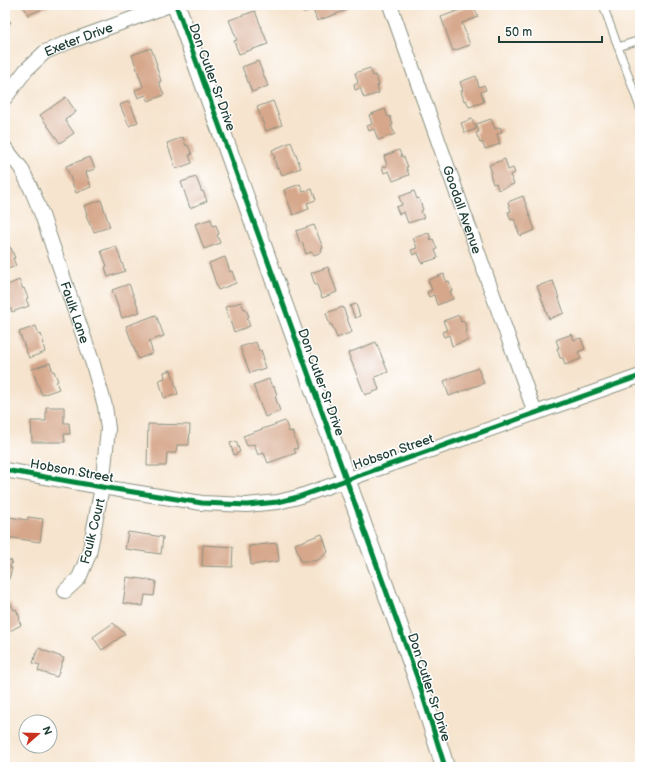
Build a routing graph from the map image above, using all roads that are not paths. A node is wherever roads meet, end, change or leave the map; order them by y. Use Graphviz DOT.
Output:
graph roads {
  1 [pos="170,5"];
  2 [pos="176,5"];
  3 [pos="390,5"];
  4 [pos="603,5"];
  5 [pos="640,40"];
  6 [pos="618,47"];
  7 [pos="5,98"];
  8 [pos="640,108"];
  9 [pos="5,148"];
  10 [pos="640,376"];
  11 [pos="535,413"];
  12 [pos="5,470"];
  13 [pos="346,480"];
  14 [pos="102,487"];
  15 [pos="65,591"];
  16 [pos="444,767"];
  1 -- 7 [label="street, Exeter Drive"];
  2 -- 13 [label="street, Don Cutler Sr Drive"];
  3 -- 11 [label="street, Goodall Avenue"];
  4 -- 6 [label="lane"];
  5 -- 6 [label="lane"];
  6 -- 8 [label="lane"];
  9 -- 14 [label="street, Faulk Lane"];
  10 -- 11 [label="street, Hobson Street"];
  11 -- 13 [label="street, Hobson Street"];
  12 -- 14 [label="street, Hobson Street"];
  13 -- 14 [label="street, Hobson Street"];
  13 -- 16 [label="street, Don Cutler Sr Drive"];
  14 -- 15 [label="street, Faulk Court"];
}
